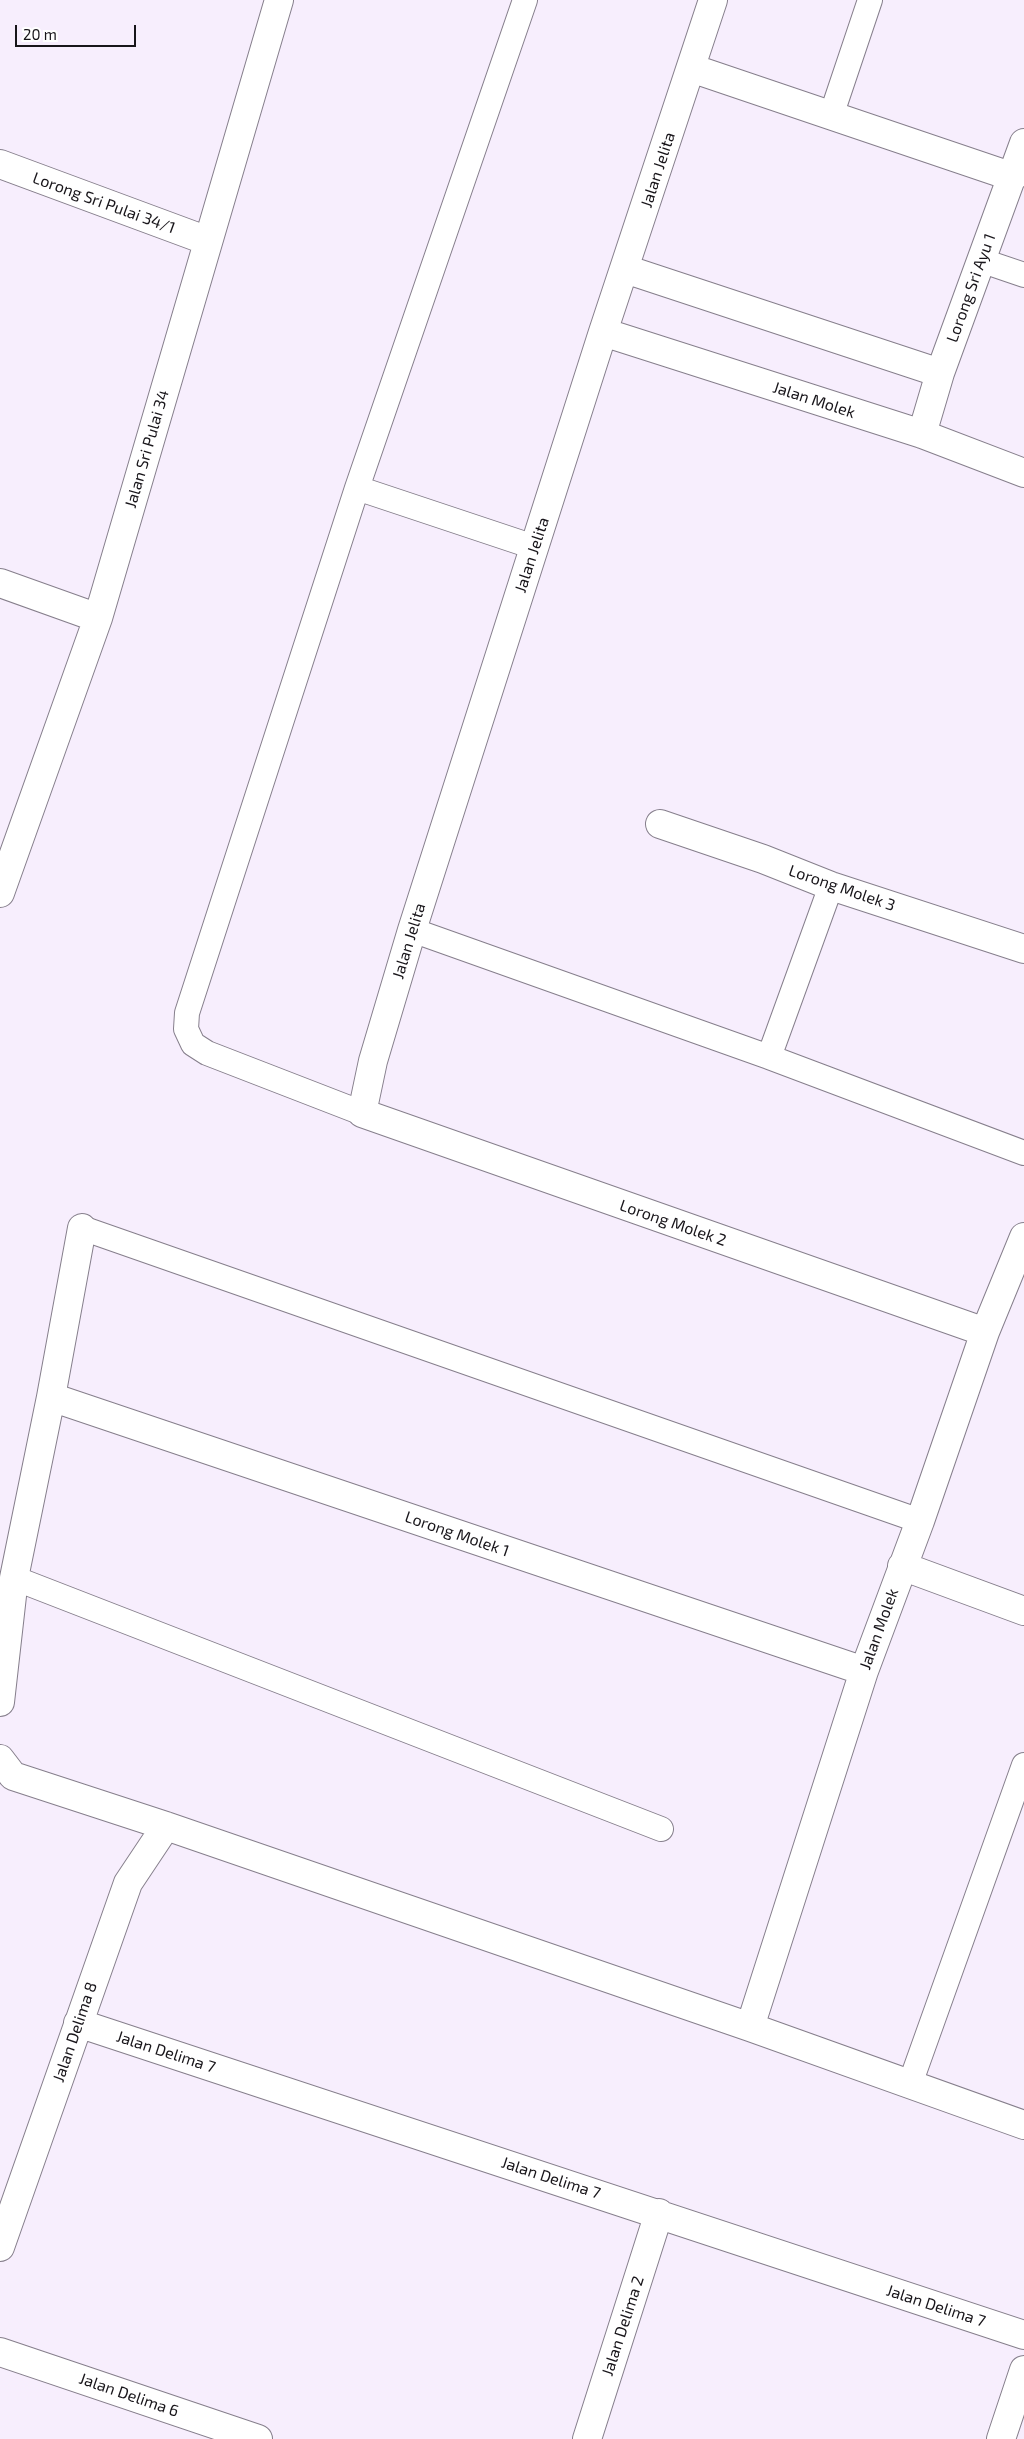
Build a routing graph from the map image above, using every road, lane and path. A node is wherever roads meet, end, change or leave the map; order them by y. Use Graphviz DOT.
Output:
graph roads {
  1 [pos="278,0"];
  2 [pos="525,0"];
  3 [pos="713,0"];
  4 [pos="870,0"];
  5 [pos="691,68"];
  6 [pos="831,116"];
  7 [pos="1024,143"];
  8 [pos="0,164"];
  9 [pos="1013,177"];
  10 [pos="208,241"];
  11 [pos="980,260"];
  12 [pos="625,269"];
  13 [pos="1024,274"];
  14 [pos="603,332"];
  15 [pos="940,373"];
  16 [pos="922,434"];
  17 [pos="1024,473"];
  18 [pos="357,488"];
  19 [pos="534,547"];
  20 [pos="0,583"];
  21 [pos="98,618"];
  22 [pos="660,824"];
  23 [pos="831,886"];
  24 [pos="0,893"];
  25 [pos="412,930"];
  26 [pos="1024,949"];
  27 [pos="769,1057"];
  28 [pos="362,1113"];
  29 [pos="1024,1153"];
  30 [pos="82,1228"];
  31 [pos="1024,1237"];
  32 [pos="985,1332"];
  33 [pos="51,1397"];
  34 [pos="920,1521"];
  35 [pos="902,1566"];
  36 [pos="14,1578"];
  37 [pos="1024,1611"];
  38 [pos="864,1670"];
  39 [pos="0,1702"];
  40 [pos="0,1759"];
  41 [pos="1024,1765"];
  42 [pos="166,1826"];
  43 [pos="661,1829"];
  44 [pos="78,2023"];
  45 [pos="750,2027"];
  46 [pos="910,2084"];
  47 [pos="1024,2125"];
  48 [pos="659,2213"];
  49 [pos="0,2247"];
  50 [pos="1024,2335"];
  51 [pos="0,2352"];
  52 [pos="1024,2370"];
  53 [pos="258,2439"];
  54 [pos="588,2439"];
  55 [pos="1001,2439"];
  1 -- 10 [label="street, Jalan Sri Pulai 34"];
  2 -- 18 [label="lane"];
  3 -- 5 [label="street, Jalan Jelita"];
  4 -- 6 [label="lane"];
  5 -- 6 [label="street"];
  5 -- 12 [label="street, Jalan Jelita"];
  6 -- 9 [label="street"];
  7 -- 9 [label="street, Lorong Sri Ayu 1"];
  8 -- 10 [label="street, Lorong Sri Pulai 34/1"];
  9 -- 11 [label="street, Lorong Sri Ayu 1"];
  10 -- 21 [label="street, Jalan Sri Pulai 34"];
  11 -- 13 [label="lane"];
  11 -- 15 [label="street, Lorong Sri Ayu 1"];
  12 -- 14 [label="street, Jalan Jelita"];
  12 -- 15 [label="street"];
  14 -- 16 [label="street, Jalan Molek"];
  14 -- 19 [label="street, Jalan Jelita"];
  15 -- 16 [label="street, Lorong Sri Ayu 1"];
  16 -- 17 [label="street, Jalan Molek"];
  18 -- 19 [label="lane"];
  18 -- 28 [label="lane"];
  19 -- 25 [label="street, Jalan Jelita"];
  20 -- 21 [label="street"];
  21 -- 24 [label="street, Jalan Sri Pulai 34"];
  22 -- 23 [label="street, Lorong Molek 3"];
  23 -- 26 [label="street, Lorong Molek 3"];
  23 -- 27 [label="lane"];
  25 -- 27 [label="lane"];
  25 -- 28 [label="street, Jalan Jelita"];
  27 -- 29 [label="lane"];
  28 -- 32 [label="street, Lorong Molek 2"];
  30 -- 33 [label="street"];
  30 -- 34 [label="lane"];
  31 -- 32 [label="street, Jalan Molek"];
  32 -- 34 [label="street, Jalan Molek"];
  33 -- 36 [label="street"];
  33 -- 38 [label="street, Lorong Molek 1"];
  34 -- 35 [label="street, Jalan Molek"];
  35 -- 37 [label="street"];
  35 -- 38 [label="street, Jalan Molek"];
  36 -- 39 [label="street"];
  36 -- 43 [label="lane"];
  38 -- 45 [label="street, Jalan Molek"];
  40 -- 42 [label="street"];
  41 -- 46 [label="lane"];
  42 -- 44 [label="street, Jalan Delima 8"];
  42 -- 45 [label="street"];
  44 -- 48 [label="street, Jalan Delima 7"];
  44 -- 49 [label="street, Jalan Delima 8"];
  45 -- 46 [label="street"];
  46 -- 47 [label="street"];
  48 -- 50 [label="street, Jalan Delima 7"];
  48 -- 54 [label="street, Jalan Delima 2"];
  51 -- 53 [label="street, Jalan Delima 6"];
  52 -- 55 [label="street"];
}
